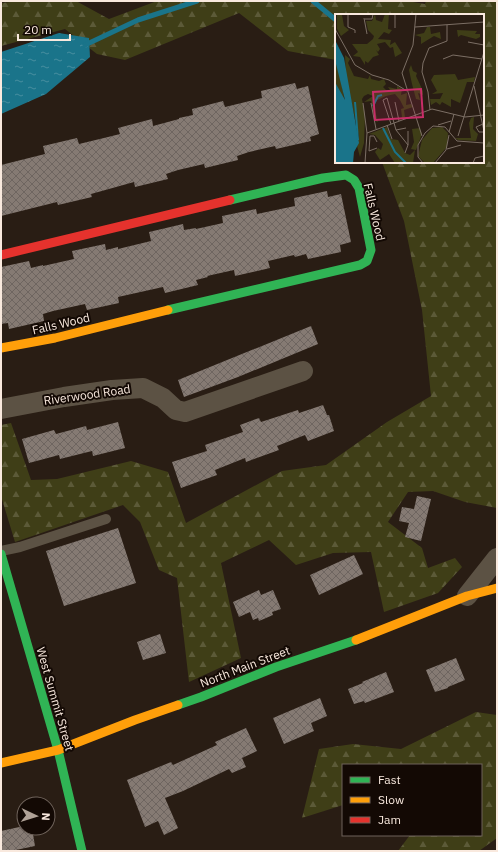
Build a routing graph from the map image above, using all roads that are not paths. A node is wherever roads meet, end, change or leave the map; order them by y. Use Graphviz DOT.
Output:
graph roads {
  1 [pos="1,255"];
  2 [pos="1,348"];
  3 [pos="303,371"];
  4 [pos="1,409"];
  5 [pos="106,519"];
  6 [pos="1,553"];
  7 [pos="497,558"];
  8 [pos="497,588"];
  9 [pos="467,596"];
  10 [pos="58,750"];
  11 [pos="1,763"];
  12 [pos="82,851"];
  1 -- 2 [label="street, Falls Wood"];
  3 -- 4 [label="street, Riverwood Road"];
  5 -- 6 [label="lane"];
  6 -- 10 [label="street, West Summit Street"];
  7 -- 9 [label="street"];
  8 -- 9 [label="street, North Main Street"];
  9 -- 10 [label="street, North Main Street"];
  10 -- 11 [label="street, North Main Street"];
  10 -- 12 [label="street, West Summit Street"];
}
